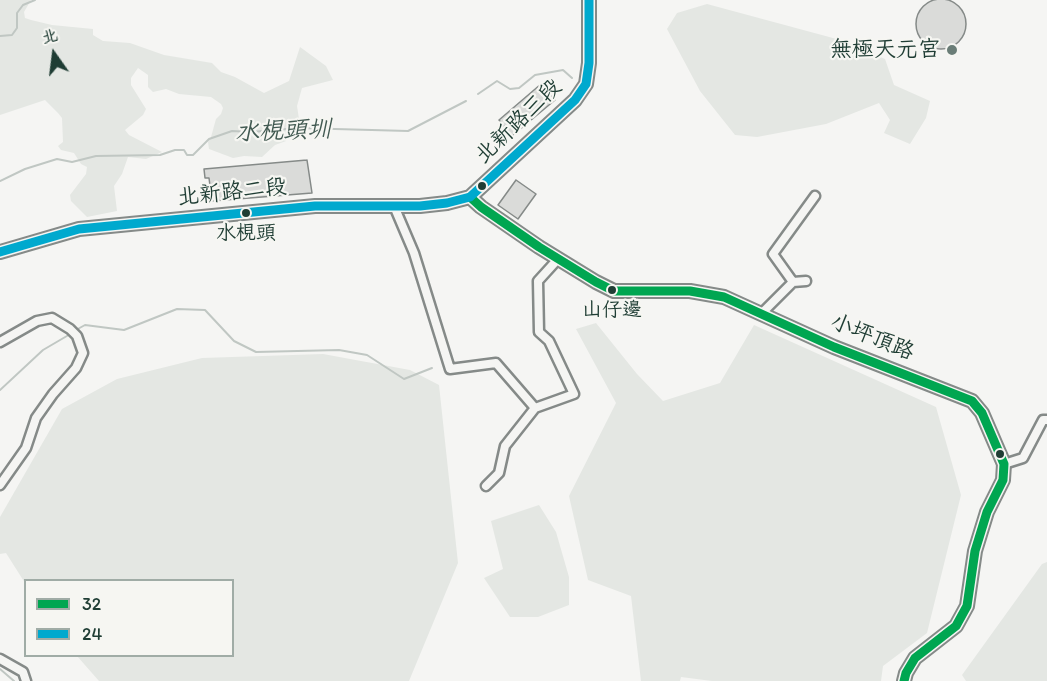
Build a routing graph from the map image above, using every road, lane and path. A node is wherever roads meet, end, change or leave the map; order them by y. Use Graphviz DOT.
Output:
graph roads {
  1 [pos="589,0"];
  2 [pos="815,196"];
  3 [pos="470,197"];
  4 [pos="394,206"];
  5 [pos="0,252"];
  6 [pos="558,259"];
  7 [pos="806,281"];
  8 [pos="793,282"];
  9 [pos="762,314"];
  10 [pos="0,342"];
  11 [pos="535,408"];
  12 [pos="1047,420"];
  13 [pos="1004,464"];
  14 [pos="0,486"];
  15 [pos="486,486"];
  16 [pos="0,658"];
  17 [pos="26,681"];
  18 [pos="904,681"];
  1 -- 3 [label="street, 北新路三段"];
  2 -- 8 [label="street"];
  3 -- 4 [label="street, 北新路二段"];
  3 -- 6 [label="street, 小坪頂路"];
  4 -- 5 [label="street, 北新路二段"];
  4 -- 11 [label="street"];
  6 -- 9 [label="street, 小坪頂路"];
  6 -- 11 [label="street"];
  7 -- 8 [label="street"];
  8 -- 9 [label="street"];
  9 -- 13 [label="street, 小坪頂路"];
  10 -- 14 [label="street"];
  11 -- 15 [label="street"];
  12 -- 13 [label="street"];
  13 -- 18 [label="street"];
  16 -- 17 [label="street"];
}
